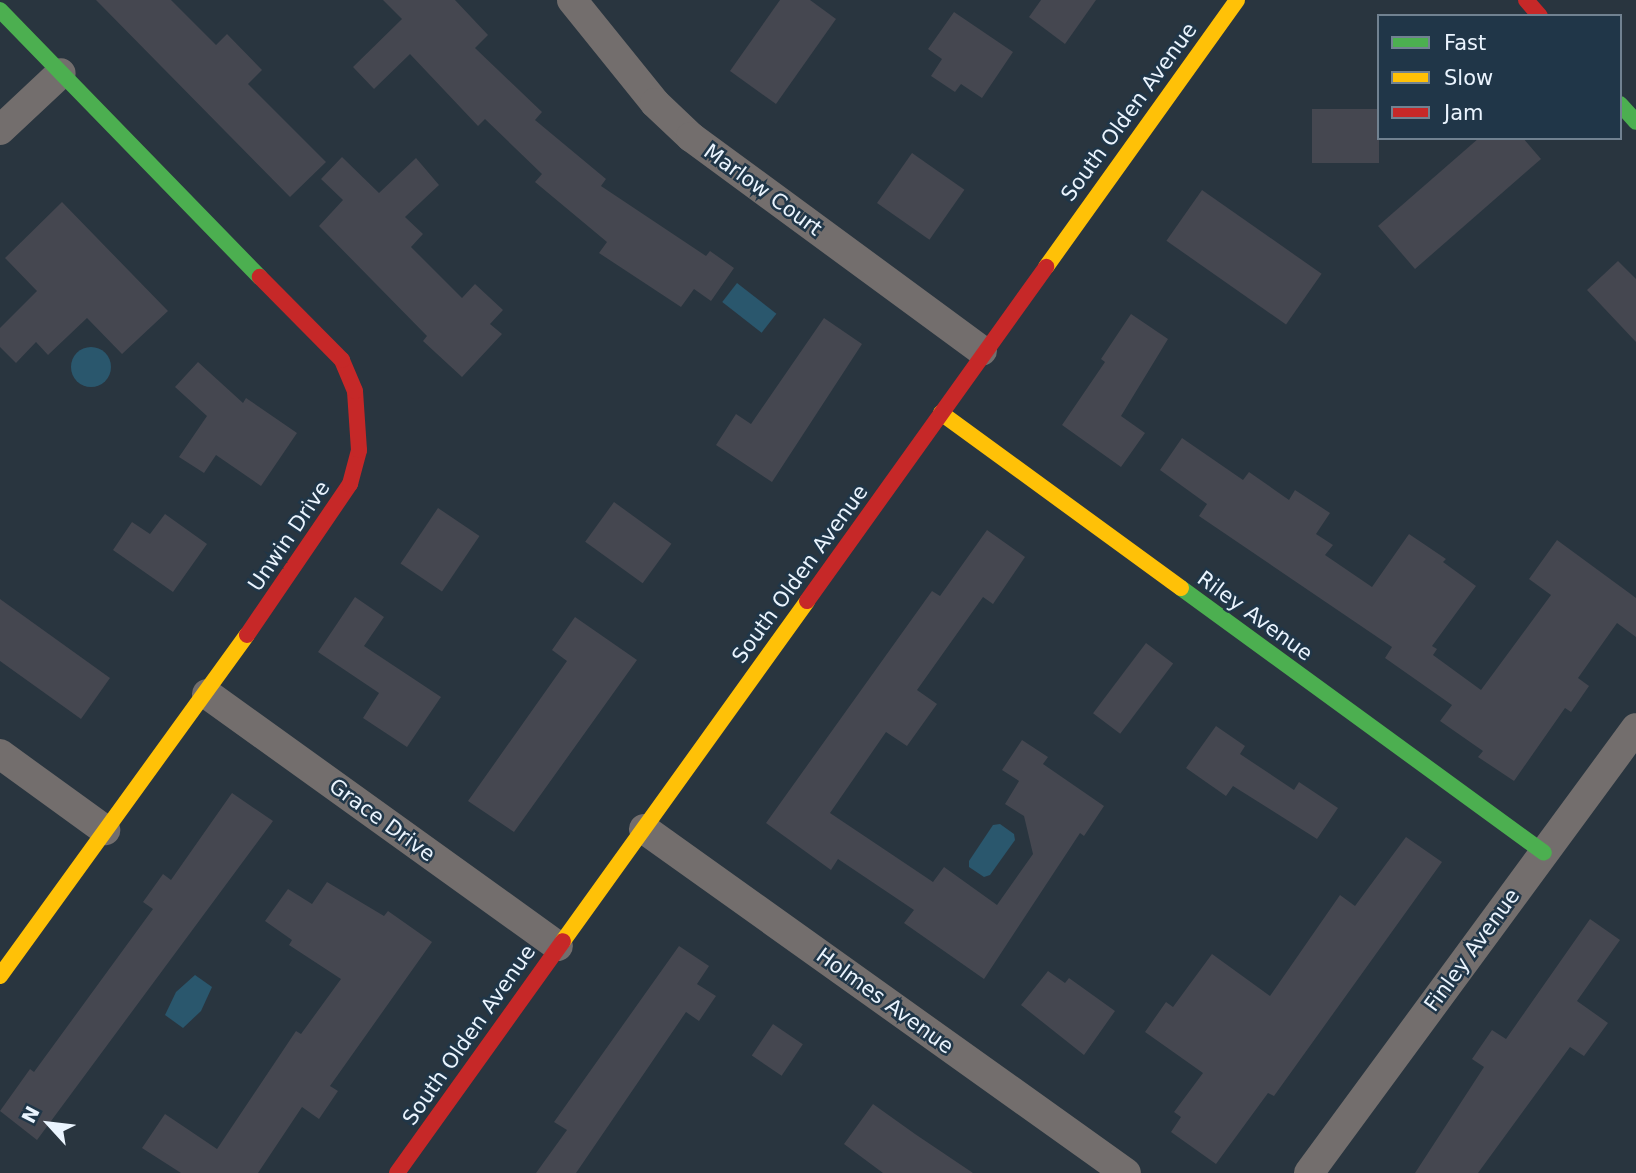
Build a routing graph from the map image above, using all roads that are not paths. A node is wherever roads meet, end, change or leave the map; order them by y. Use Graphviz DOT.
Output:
graph roads {
  1 [pos="572,0"];
  2 [pos="1237,0"];
  3 [pos="1526,0"];
  4 [pos="0,10"];
  5 [pos="1538,14"];
  6 [pos="61,74"];
  7 [pos="0,130"];
  8 [pos="982,351"];
  9 [pos="941,413"];
  10 [pos="207,694"];
  11 [pos="1636,728"];
  12 [pos="0,754"];
  13 [pos="644,829"];
  14 [pos="105,830"];
  15 [pos="1544,853"];
  16 [pos="558,946"];
  17 [pos="0,975"];
  18 [pos="397,1173"];
  19 [pos="1126,1173"];
  20 [pos="1309,1173"];
  1 -- 8 [label="street, Marlow Court"];
  2 -- 8 [label="street, South Olden Avenue"];
  3 -- 5 [label="street"];
  4 -- 6 [label="street, Unwin Drive"];
  6 -- 7 [label="street"];
  6 -- 10 [label="street, Unwin Drive"];
  8 -- 9 [label="street, South Olden Avenue"];
  9 -- 13 [label="street, South Olden Avenue"];
  9 -- 15 [label="street, Riley Avenue"];
  10 -- 14 [label="street, Unwin Drive"];
  10 -- 16 [label="street, Grace Drive"];
  11 -- 15 [label="street, Finley Avenue"];
  12 -- 14 [label="street"];
  13 -- 16 [label="street, South Olden Avenue"];
  13 -- 19 [label="street, Holmes Avenue"];
  14 -- 17 [label="street, Unwin Drive"];
  15 -- 20 [label="street, Finley Avenue"];
  16 -- 18 [label="street, South Olden Avenue"];
}
